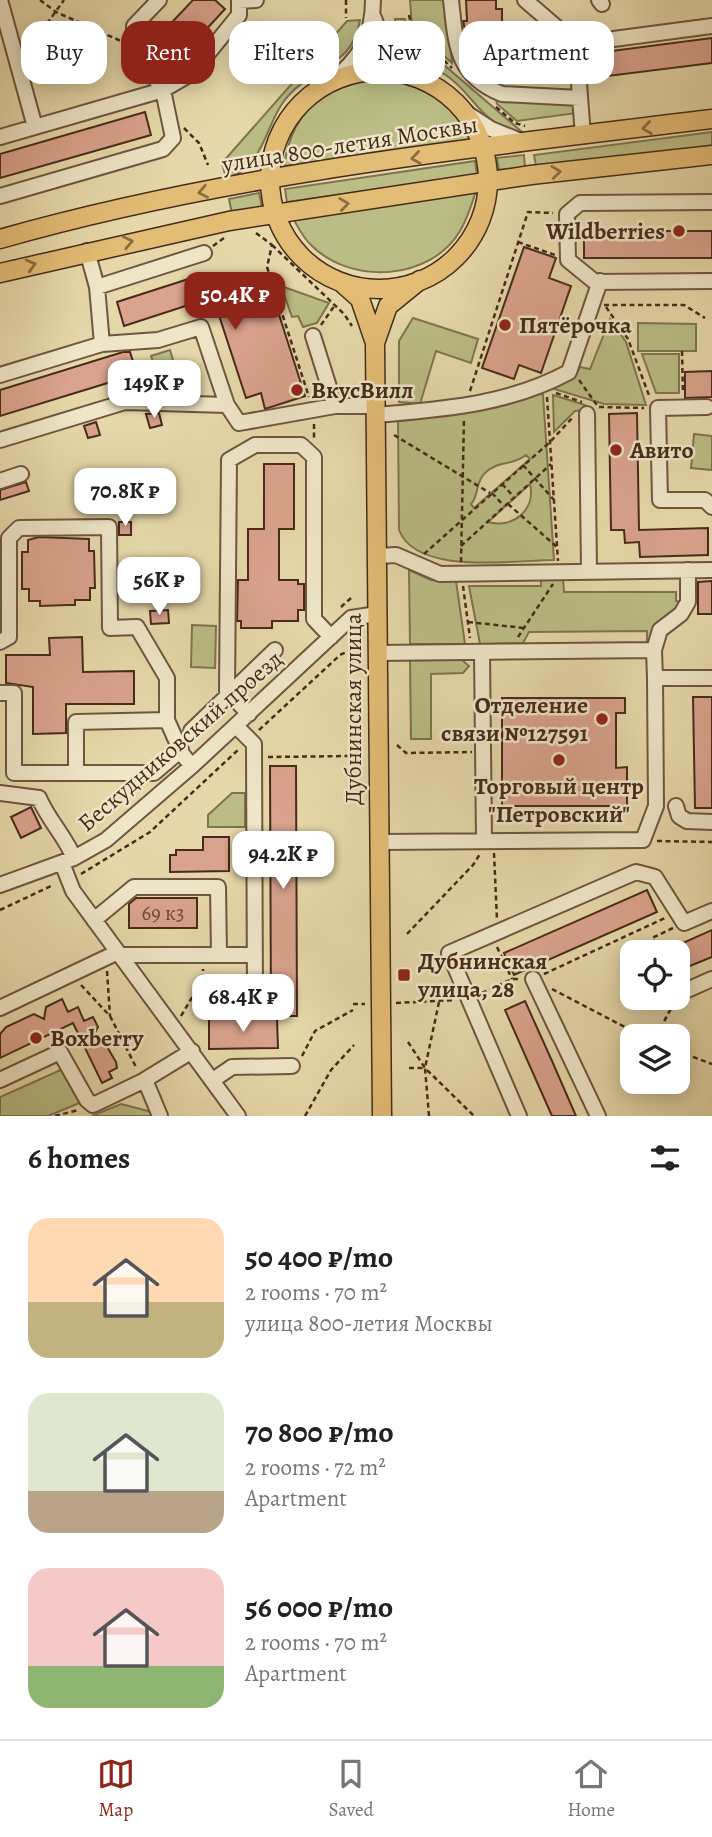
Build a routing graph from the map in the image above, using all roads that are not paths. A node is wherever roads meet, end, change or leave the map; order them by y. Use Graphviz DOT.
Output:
graph roads {
  1 [pos="0,0"];
  2 [pos="159,0"];
  3 [pos="239,0"];
  4 [pos="256,0"];
  5 [pos="373,0"];
  6 [pos="451,0"];
  7 [pos="525,0"];
  8 [pos="373,17"];
  9 [pos="375,21"];
  10 [pos="549,21"];
  11 [pos="712,26"];
  12 [pos="614,39"];
  13 [pos="339,74"];
  14 [pos="328,84"];
  15 [pos="428,84"];
  16 [pos="579,84"];
  17 [pos="163,90"];
  18 [pos="580,98"];
  19 [pos="465,112"];
  20 [pos="712,119"];
  21 [pos="35,127"];
  22 [pos="583,136"];
  23 [pos="0,137"];
  24 [pos="527,144"];
  25 [pos="484,148"];
  26 [pos="712,155"];
  27 [pos="270,178"];
  28 [pos="488,181"];
  29 [pos="0,196"];
  30 [pos="712,202"];
  31 [pos="276,214"];
  32 [pos="0,239"];
  33 [pos="87,251"];
  34 [pos="204,253"];
  35 [pos="0,273"];
  36 [pos="335,279"];
  37 [pos="420,280"];
  38 [pos="600,281"];
  39 [pos="712,281"];
  40 [pos="97,287"];
  41 [pos="313,336"];
  42 [pos="375,343"];
  43 [pos="102,344"];
  44 [pos="0,375"];
  45 [pos="227,405"];
  46 [pos="335,406"];
  47 [pos="707,407"];
  48 [pos="375,410"];
  49 [pos="593,411"];
  50 [pos="0,440"];
  51 [pos="21,474"];
  52 [pos="0,481"];
  53 [pos="712,507"];
  54 [pos="377,555"];
  55 [pos="712,569"];
  56 [pos="688,570"];
  57 [pos="589,571"];
  58 [pos="377,614"];
  59 [pos="331,637"];
  60 [pos="0,642"];
  61 [pos="275,650"];
  62 [pos="654,650"];
  63 [pos="477,652"];
  64 [pos="377,653"];
  65 [pos="655,678"];
  66 [pos="712,678"];
  67 [pos="0,693"];
  68 [pos="229,694"];
  69 [pos="249,714"];
  70 [pos="167,720"];
  71 [pos="236,726"];
  72 [pos="191,731"];
  73 [pos="181,750"];
  74 [pos="192,766"];
  75 [pos="76,773"];
  76 [pos="0,793"];
  77 [pos="676,806"];
  78 [pos="712,822"];
  79 [pos="489,839"];
  80 [pos="379,842"];
  81 [pos="68,861"];
  82 [pos="1,883"];
  83 [pos="712,911"];
  84 [pos="94,920"];
  85 [pos="115,955"];
  86 [pos="219,955"];
  87 [pos="255,955"];
  88 [pos="533,979"];
  89 [pos="712,979"];
  90 [pos="690,990"];
  91 [pos="255,1000"];
  92 [pos="0,1009"];
  93 [pos="192,1051"];
  94 [pos="292,1066"];
  95 [pos="0,1080"];
  96 [pos="213,1080"];
  97 [pos="144,1081"];
  98 [pos="160,1116"];
  99 [pos="238,1116"];
  100 [pos="382,1116"];
  101 [pos="519,1116"];
  102 [pos="598,1116"];
  1 -- 21 [label="street"];
  2 -- 17 [label="street"];
  3 -- 4 [label="street"];
  3 -- 17 [label="street"];
  5 -- 8 [label="street"];
  6 -- 18 [label="street"];
  7 -- 10 [label="street"];
  8 -- 9 [label="street"];
  8 -- 13 [label="street"];
  11 -- 12 [label="street"];
  14 -- 27 [label="main road"];
  15 -- 19 [label="main road"];
  16 -- 18 [label="street"];
  17 -- 21 [label="street"];
  17 -- 29 [label="street"];
  18 -- 22 [label="street"];
  19 -- 24 [label="street"];
  19 -- 25 [label="main road"];
  20 -- 22 [label="main road, улица 800-летия Москвы, one-way"];
  21 -- 23 [label="street"];
  22 -- 24 [label="main road, улица 800-летия Москвы"];
  24 -- 25 [label="main road, улица 800-летия Москвы"];
  25 -- 27 [label="main road, улица 800-летия Москвы, one-way"];
  25 -- 28 [label="main road"];
  28 -- 26 [label="main road, one-way"];
  27 -- 31 [label="main road"];
  27 -- 32 [label="main road, улица 800-летия Москвы, one-way"];
  31 -- 28 [label="main road, one-way"];
  28 -- 37 [label="main road"];
  30 -- 38 [label="street"];
  33 -- 31 [label="main road, one-way"];
  31 -- 36 [label="main road"];
  35 -- 33 [label="main road, one-way"];
  33 -- 40 [label="street"];
  34 -- 40 [label="street"];
  36 -- 37 [label="main road"];
  36 -- 42 [label="main road, Дубнинская улица"];
  37 -- 42 [label="main road, Дубнинская улица"];
  38 -- 39 [label="street"];
  38 -- 48 [label="street"];
  40 -- 43 [label="street"];
  41 -- 46 [label="street"];
  42 -- 48 [label="main road, Дубнинская улица"];
  43 -- 44 [label="street"];
  43 -- 45 [label="street"];
  45 -- 46 [label="street"];
  45 -- 50 [label="street"];
  46 -- 48 [label="street"];
  47 -- 53 [label="street"];
  48 -- 54 [label="main road, Дубнинская улица"];
  49 -- 57 [label="street"];
  51 -- 52 [label="street"];
  54 -- 57 [label="street"];
  54 -- 58 [label="main road, Дубнинская улица"];
  55 -- 56 [label="street"];
  56 -- 57 [label="street"];
  56 -- 62 [label="street"];
  58 -- 59 [label="street, Бескудниковский проезд"];
  58 -- 64 [label="main road, Дубнинская улица"];
  59 -- 68 [label="street"];
  59 -- 69 [label="street, Бескудниковский проезд"];
  60 -- 70 [label="street"];
  61 -- 68 [label="street"];
  62 -- 63 [label="street"];
  62 -- 65 [label="street"];
  63 -- 64 [label="street"];
  63 -- 79 [label="street"];
  64 -- 80 [label="main road, Дубнинская улица"];
  65 -- 66 [label="street"];
  65 -- 79 [label="street"];
  67 -- 75 [label="street"];
  68 -- 69 [label="street"];
  68 -- 72 [label="street"];
  69 -- 71 [label="street, Бескудниковский проезд"];
  70 -- 73 [label="street"];
  70 -- 75 [label="street"];
  71 -- 74 [label="street, Бескудниковский проезд"];
  71 -- 87 [label="street"];
  73 -- 74 [label="street"];
  73 -- 75 [label="street"];
  74 -- 81 [label="street, Бескудниковский проезд"];
  76 -- 81 [label="street"];
  77 -- 78 [label="street"];
  79 -- 80 [label="street"];
  80 -- 100 [label="main road, Дубнинская улица"];
  81 -- 82 [label="street, Бескудниковский проезд"];
  81 -- 84 [label="street"];
  83 -- 101 [label="street"];
  84 -- 85 [label="street"];
  84 -- 86 [label="street"];
  85 -- 86 [label="street"];
  85 -- 92 [label="street"];
  85 -- 93 [label="street"];
  86 -- 87 [label="street"];
  87 -- 91 [label="street"];
  88 -- 102 [label="street"];
  89 -- 90 [label="street"];
  93 -- 96 [label="street"];
  93 -- 97 [label="street"];
  94 -- 96 [label="street"];
  95 -- 97 [label="street"];
  96 -- 99 [label="street"];
  97 -- 98 [label="street"];
}
